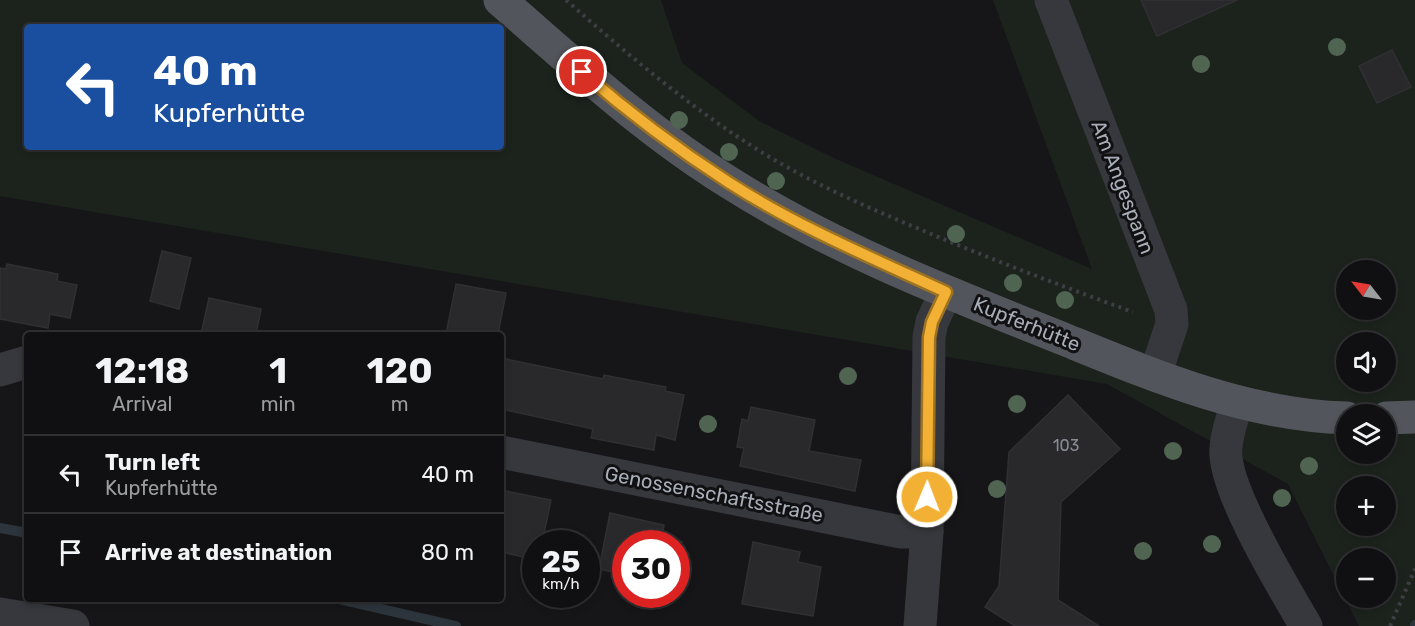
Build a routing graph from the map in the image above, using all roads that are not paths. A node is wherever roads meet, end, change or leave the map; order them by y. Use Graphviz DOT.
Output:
graph roads {
  1 [pos="500,0"];
  2 [pos="1050,0"];
  3 [pos="946,292"];
  4 [pos="24,363"];
  5 [pos="0,370"];
  6 [pos="1155,375"];
  7 [pos="1237,403"];
  8 [pos="1336,417"];
  9 [pos="1415,417"];
  10 [pos="1396,418"];
  11 [pos="504,453"];
  12 [pos="927,532"];
  13 [pos="0,614"];
  14 [pos="73,626"];
  15 [pos="920,626"];
  16 [pos="1306,626"];
  1 -- 3 [label="main road, Kupferhütte"];
  2 -- 6 [label="street, Am Angespann"];
  3 -- 6 [label="main road, Kupferhütte"];
  3 -- 12 [label="street"];
  4 -- 5 [label="street"];
  6 -- 7 [label="main road, Kupferhütte"];
  7 -- 8 [label="main road, Kupferhütte"];
  7 -- 16 [label="street"];
  9 -- 10 [label="main road"];
  11 -- 12 [label="street, Genossenschaftsstraße"];
  12 -- 15 [label="street"];
  13 -- 14 [label="street"];
}
